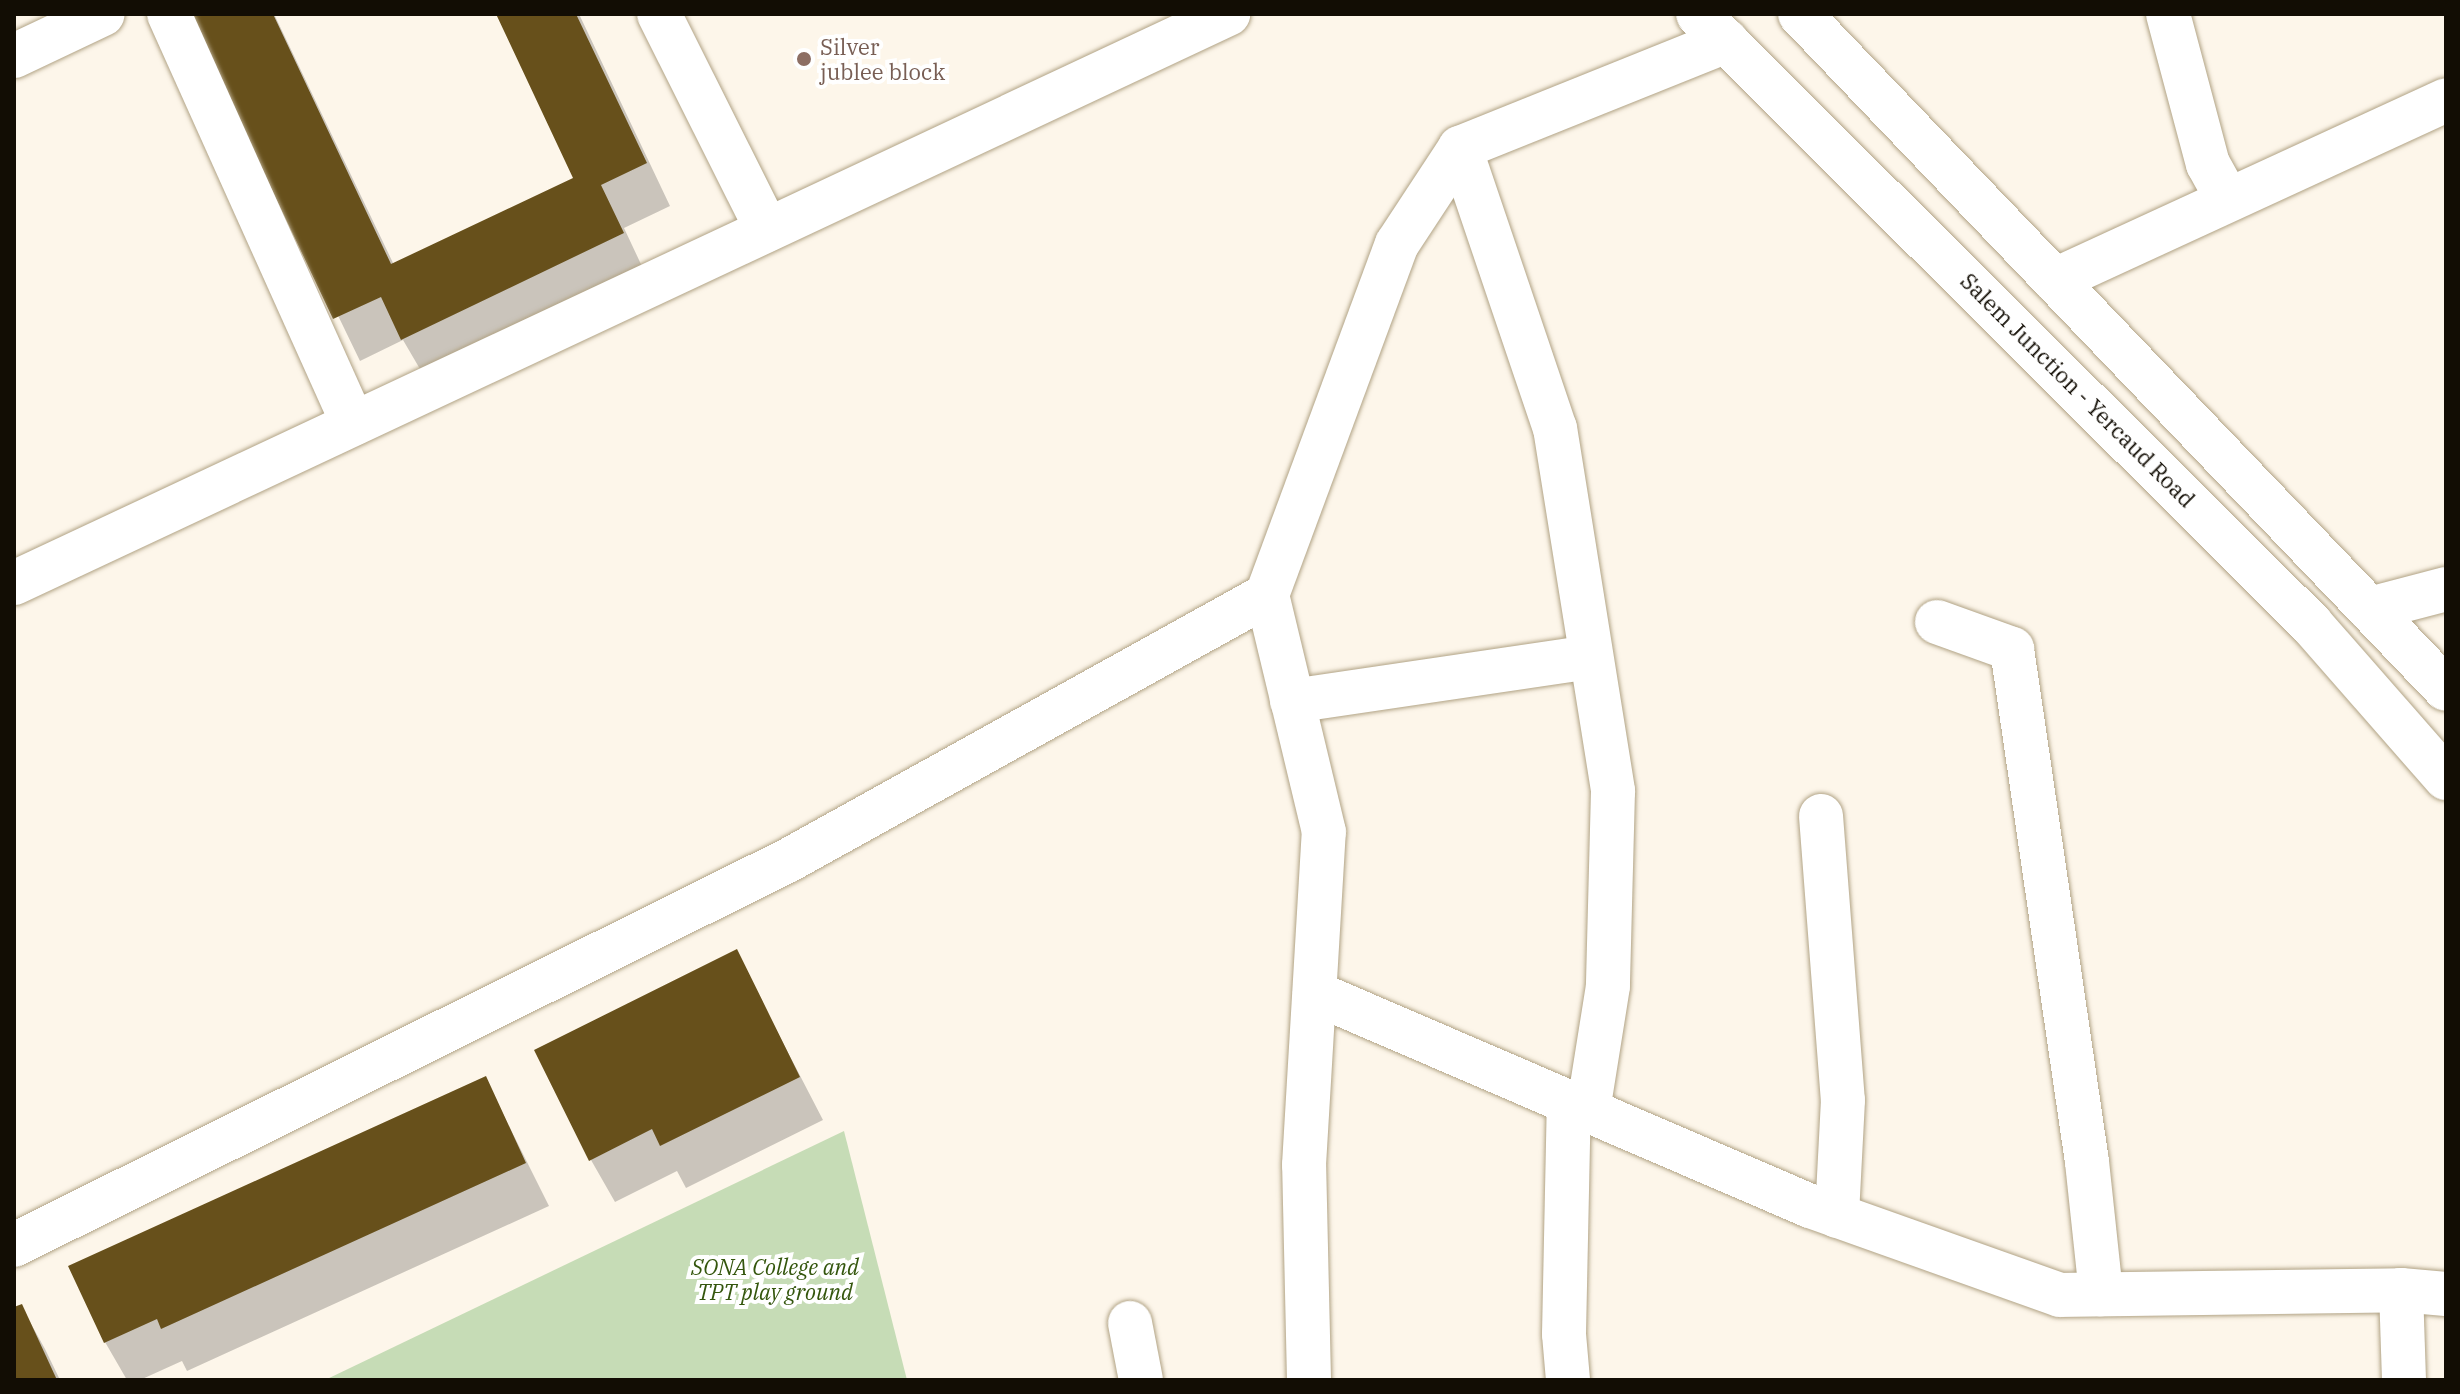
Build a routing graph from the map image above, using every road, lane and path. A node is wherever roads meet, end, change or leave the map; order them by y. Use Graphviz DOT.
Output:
graph roads {
  1 [pos="103,14"];
  2 [pos="169,14"];
  3 [pos="659,14"];
  4 [pos="1800,14"];
  5 [pos="2168,14"];
  6 [pos="1218,16"];
  7 [pos="1712,28"];
  8 [pos="14,56"];
  9 [pos="2446,100"];
  10 [pos="1460,148"];
  11 [pos="2226,197"];
  12 [pos="767,230"];
  13 [pos="2055,280"];
  14 [pos="353,424"];
  15 [pos="14,583"];
  16 [pos="2446,589"];
  17 [pos="1267,595"];
  18 [pos="2370,609"];
  19 [pos="1937,622"];
  20 [pos="1591,657"];
  21 [pos="2446,689"];
  22 [pos="1292,701"];
  23 [pos="2446,778"];
  24 [pos="1821,816"];
  25 [pos="1315,993"];
  26 [pos="1579,1107"];
  27 [pos="1837,1216"];
  28 [pos="14,1245"];
  29 [pos="2401,1290"];
  30 [pos="2101,1294"];
  31 [pos="2446,1294"];
  32 [pos="1130,1323"];
  33 [pos="1141,1380"];
  34 [pos="1309,1380"];
  35 [pos="1568,1380"];
  36 [pos="2404,1380"];
  1 -- 8 [label="street"];
  2 -- 14 [label="street"];
  3 -- 12 [label="street"];
  4 -- 13 [label="street"];
  5 -- 11 [label="street"];
  6 -- 12 [label="street"];
  7 -- 10 [label="street"];
  7 -- 23 [label="street, Salem Junction - Yercaud Road"];
  9 -- 11 [label="street"];
  10 -- 17 [label="street"];
  10 -- 20 [label="street"];
  11 -- 13 [label="street"];
  12 -- 14 [label="street"];
  13 -- 18 [label="street"];
  14 -- 15 [label="street"];
  16 -- 18 [label="street"];
  17 -- 22 [label="street"];
  17 -- 28 [label="street"];
  18 -- 21 [label="street"];
  19 -- 30 [label="street"];
  20 -- 22 [label="street"];
  20 -- 26 [label="street"];
  22 -- 25 [label="street"];
  24 -- 27 [label="street"];
  25 -- 26 [label="street"];
  25 -- 34 [label="street"];
  26 -- 27 [label="street"];
  26 -- 35 [label="street"];
  27 -- 30 [label="street"];
  29 -- 30 [label="street"];
  29 -- 31 [label="street"];
  29 -- 36 [label="street"];
  32 -- 33 [label="street"];
}
